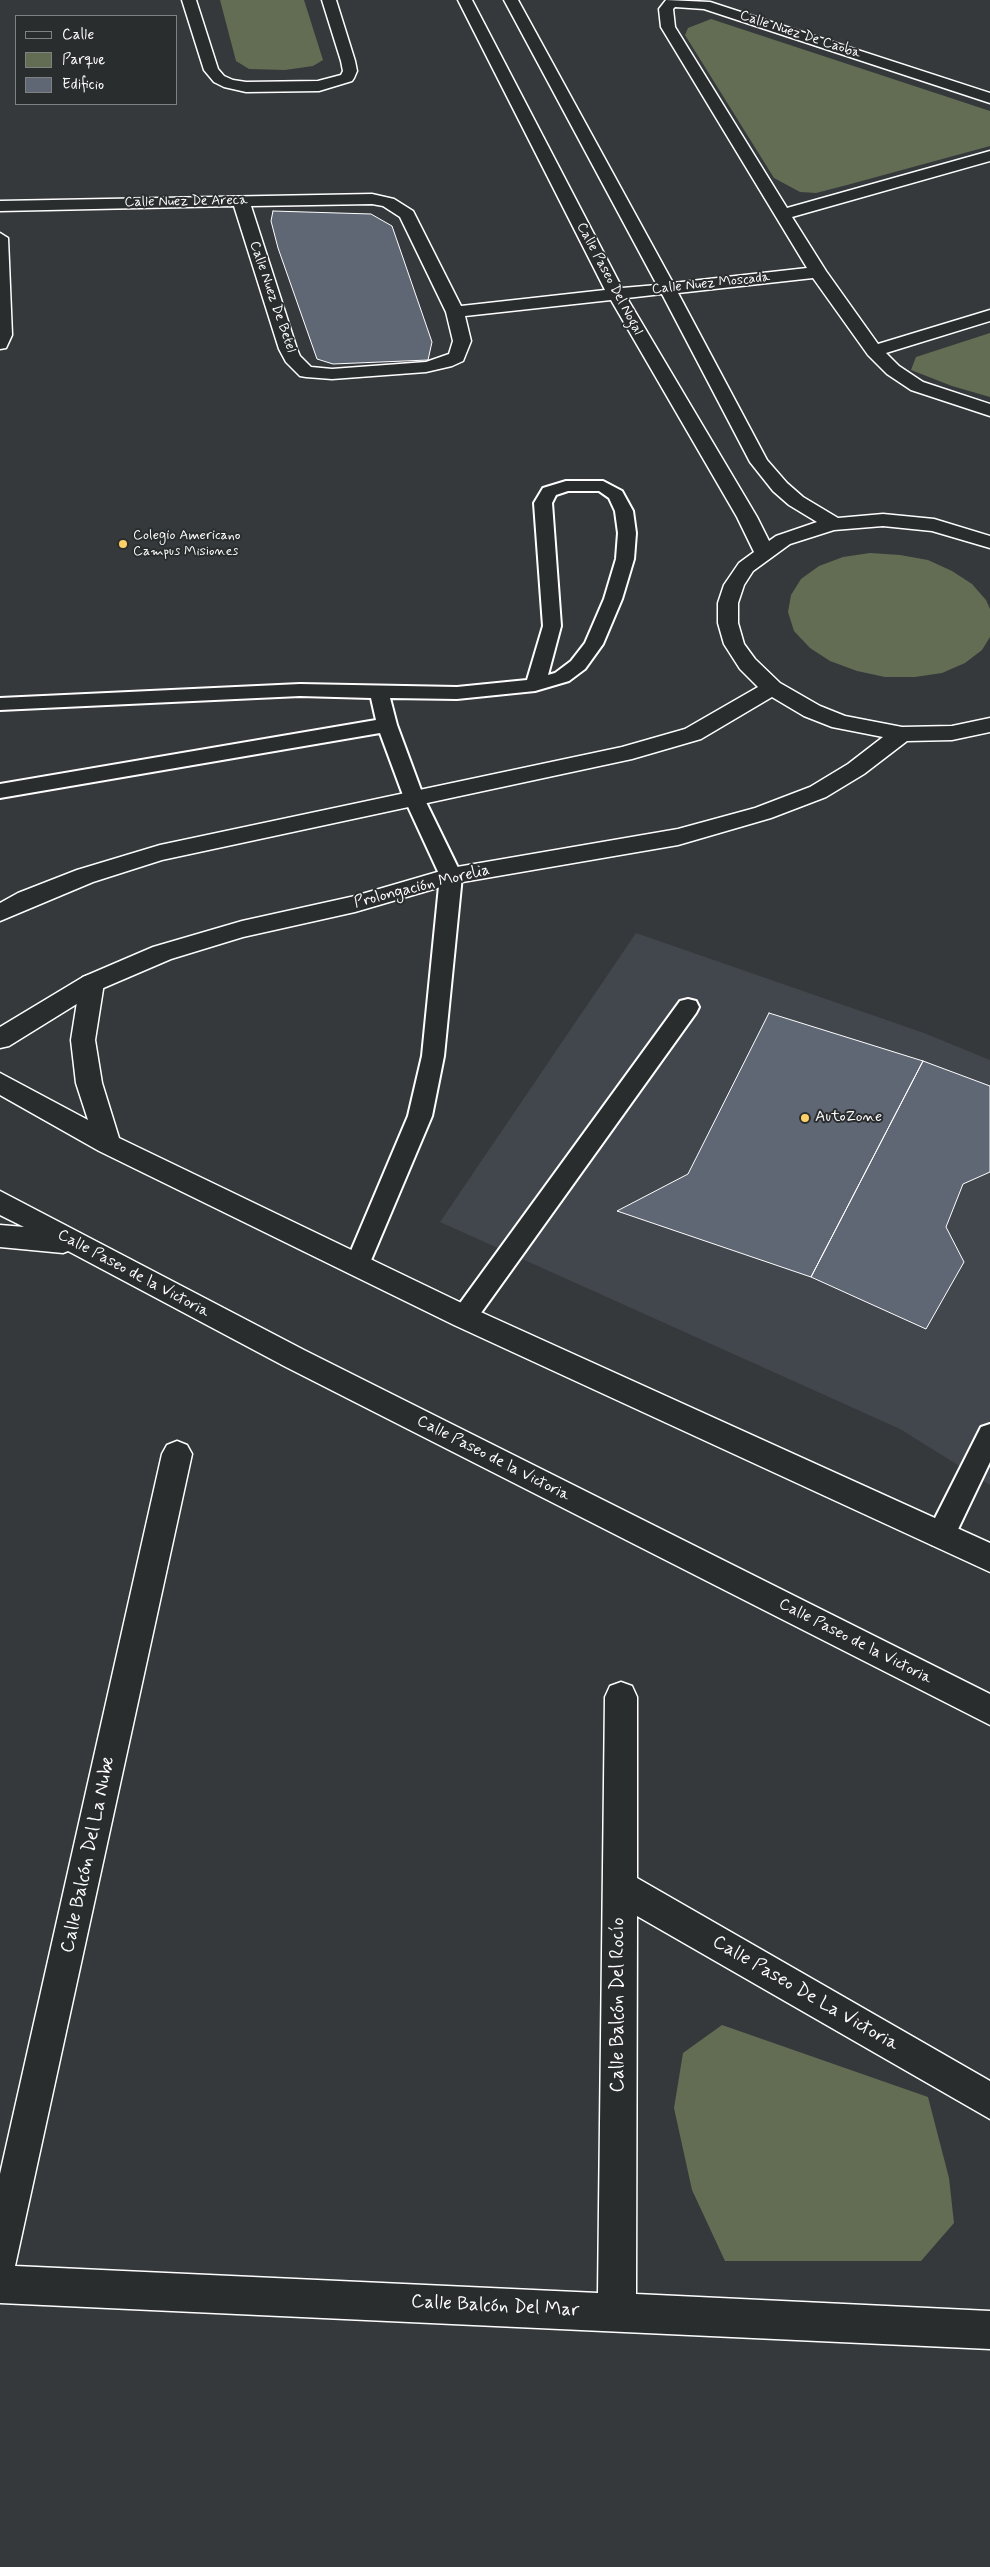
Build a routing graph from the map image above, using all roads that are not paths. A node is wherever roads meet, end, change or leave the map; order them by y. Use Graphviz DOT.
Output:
graph roads {
  1 [pos="190,0"];
  2 [pos="329,0"];
  3 [pos="465,0"];
  4 [pos="511,0"];
  5 [pos="990,98"];
  6 [pos="990,156"];
  7 [pos="372,199"];
  8 [pos="241,201"];
  9 [pos="0,206"];
  10 [pos="783,214"];
  11 [pos="0,238"];
  12 [pos="818,272"];
  13 [pos="668,289"];
  14 [pos="616,294"];
  15 [pos="455,312"];
  16 [pos="990,316"];
  17 [pos="0,344"];
  18 [pos="874,351"];
  19 [pos="990,410"];
  20 [pos="834,524"];
  21 [pos="990,542"];
  22 [pos="764,552"];
  23 [pos="535,685"];
  24 [pos="772,688"];
  25 [pos="379,691"];
  26 [pos="0,704"];
  27 [pos="386,725"];
  28 [pos="990,725"];
  29 [pos="902,734"];
  30 [pos="0,791"];
  31 [pos="414,798"];
  32 [pos="451,876"];
  33 [pos="0,913"];
  34 [pos="92,983"];
  35 [pos="688,1007"];
  36 [pos="0,1039"];
  37 [pos="0,1083"];
  38 [pos="108,1144"];
  39 [pos="0,1202"];
  40 [pos="0,1236"];
  41 [pos="74,1243"];
  42 [pos="357,1265"];
  43 [pos="464,1317"];
  44 [pos="990,1434"];
  45 [pos="177,1454"];
  46 [pos="941,1535"];
  47 [pos="990,1558"];
  48 [pos="621,1697"];
  49 [pos="990,1710"];
  50 [pos="620,1887"];
  51 [pos="990,2101"];
  52 [pos="0,2257"];
  53 [pos="0,2284"];
  54 [pos="617,2312"];
  55 [pos="990,2330"];
  1 -- 2 [label="street"];
  3 -- 14 [label="street, Calle Paseo Del Nogal"];
  4 -- 13 [label="street"];
  5 -- 10 [label="street, Calle Nuez De Caoba"];
  6 -- 10 [label="street"];
  7 -- 8 [label="street, Calle Nuez De Areca"];
  7 -- 15 [label="street, Calle Nuez De Betel"];
  8 -- 9 [label="street, Calle Nuez De Areca"];
  8 -- 15 [label="street, Calle Nuez De Betel"];
  10 -- 12 [label="street, Calle Nuez De Caoba"];
  11 -- 17 [label="street"];
  12 -- 13 [label="street, Calle Nuez Moscada"];
  12 -- 18 [label="street, Calle Nuez De Caoba"];
  13 -- 14 [label="street, Calle Nuez Moscada"];
  13 -- 20 [label="street"];
  14 -- 15 [label="street, Calle Nuez Moscada"];
  14 -- 22 [label="street, Calle Paseo Del Nogal"];
  16 -- 18 [label="street"];
  18 -- 19 [label="street, Calle Nuez De Caoba"];
  20 -- 21 [label="street"];
  20 -- 22 [label="street"];
  22 -- 24 [label="street"];
  23 -- 23 [label="lane"];
  23 -- 25 [label="lane"];
  24 -- 29 [label="street"];
  24 -- 31 [label="street"];
  25 -- 26 [label="lane"];
  25 -- 27 [label="lane"];
  27 -- 30 [label="lane"];
  27 -- 31 [label="lane"];
  28 -- 29 [label="street"];
  29 -- 32 [label="street, Prolongación Morelia"];
  31 -- 32 [label="lane"];
  31 -- 33 [label="street"];
  32 -- 34 [label="street, Prolongación Morelia"];
  32 -- 42 [label="lane"];
  34 -- 36 [label="street, Prolongación Morelia"];
  34 -- 38 [label="street"];
  35 -- 43 [label="lane"];
  37 -- 38 [label="street"];
  38 -- 42 [label="street"];
  39 -- 41 [label="street, Calle Paseo de la Victoria"];
  40 -- 41 [label="street"];
  41 -- 49 [label="street, Calle Paseo de la Victoria"];
  42 -- 43 [label="street"];
  43 -- 46 [label="street"];
  44 -- 46 [label="lane"];
  45 -- 52 [label="street, Calle Balcón Del La Nube"];
  46 -- 47 [label="street"];
  48 -- 50 [label="street, Calle Balcón Del Rocío"];
  50 -- 51 [label="street, Calle Paseo De La Victoria"];
  50 -- 54 [label="street, Calle Balcón Del Rocío"];
  53 -- 54 [label="street, Calle Balcón Del Mar"];
  54 -- 55 [label="street, Calle Balcón Del Mar"];
}
